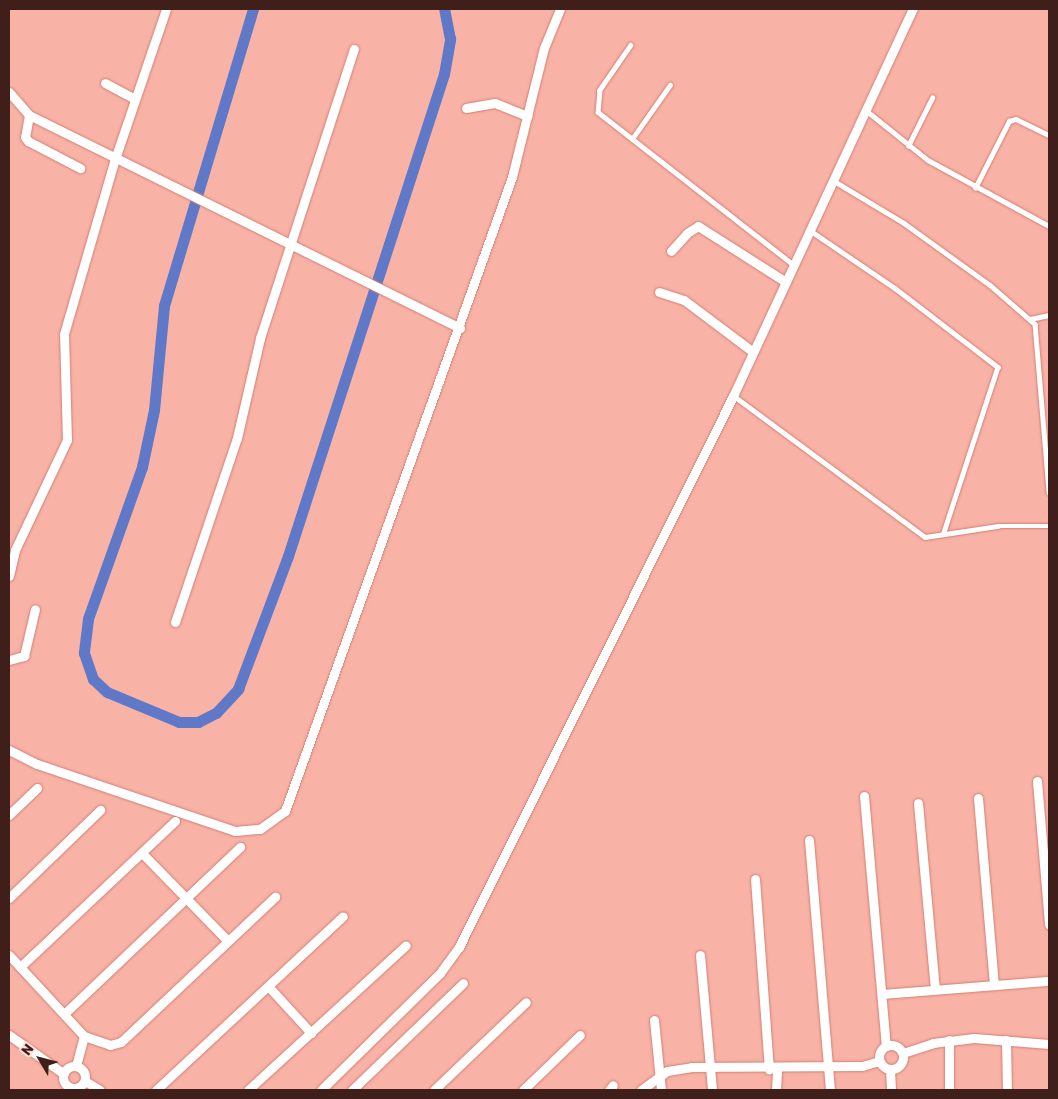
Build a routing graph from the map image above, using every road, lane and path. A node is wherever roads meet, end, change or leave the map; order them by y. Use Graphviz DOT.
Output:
graph roads {
  1 [pos="166,9"];
  2 [pos="560,9"];
  3 [pos="913,9"];
  4 [pos="631,45"];
  5 [pos="354,49"];
  6 [pos="105,83"];
  7 [pos="670,85"];
  8 [pos="9,92"];
  9 [pos="932,98"];
  10 [pos="135,99"];
  11 [pos="466,108"];
  12 [pos="867,111"];
  13 [pos="29,115"];
  14 [pos="527,116"];
  15 [pos="1049,135"];
  16 [pos="632,139"];
  17 [pos="908,146"];
  18 [pos="115,159"];
  19 [pos="80,168"];
  20 [pos="834,181"];
  21 [pos="975,188"];
  22 [pos="1049,226"];
  23 [pos="811,232"];
  24 [pos="289,246"];
  25 [pos="671,251"];
  26 [pos="794,265"];
  27 [pos="786,282"];
  28 [pos="659,292"];
  29 [pos="1049,315"];
  30 [pos="1030,319"];
  31 [pos="460,328"];
  32 [pos="752,351"];
  33 [pos="732,396"];
  34 [pos="1049,492"];
  35 [pos="1049,526"];
  36 [pos="944,532"];
  37 [pos="9,576"];
  38 [pos="35,609"];
  39 [pos="175,622"];
  40 [pos="9,660"];
  41 [pos="9,750"];
  42 [pos="1037,781"];
  43 [pos="37,788"];
  44 [pos="864,796"];
  45 [pos="978,798"];
  46 [pos="918,803"];
  47 [pos="100,810"];
  48 [pos="9,815"];
  49 [pos="174,822"];
  50 [pos="809,840"];
  51 [pos="240,847"];
  52 [pos="142,852"];
  53 [pos="755,879"];
  54 [pos="275,897"];
  55 [pos="9,898"];
  56 [pos="186,898"];
  57 [pos="343,916"];
  58 [pos="1049,924"];
  59 [pos="228,941"];
  60 [pos="406,945"];
  61 [pos="9,955"];
  62 [pos="700,955"];
  63 [pos="20,967"];
  64 [pos="1049,981"];
  65 [pos="463,983"];
  66 [pos="994,985"];
  67 [pos="268,986"];
  68 [pos="935,989"];
  69 [pos="882,994"];
  70 [pos="526,1002"];
  71 [pos="64,1014"];
  72 [pos="654,1020"];
  73 [pos="311,1033"];
  74 [pos="9,1035"];
  75 [pos="580,1035"];
  76 [pos="84,1036"];
  77 [pos="948,1040"];
  78 [pos="1006,1040"];
  79 [pos="1049,1044"];
  80 [pos="886,1046"];
  81 [pos="903,1053"];
  82 [pos="879,1061"];
  83 [pos="76,1066"];
  84 [pos="711,1066"];
  85 [pos="830,1066"];
  86 [pos="773,1068"];
  87 [pos="890,1070"];
  88 [pos="64,1074"];
  89 [pos="661,1076"];
  90 [pos="85,1081"];
  91 [pos="66,1088"];
  92 [pos="100,1090"];
  93 [pos="156,1090"];
  94 [pos="248,1090"];
  95 [pos="321,1090"];
  96 [pos="352,1090"];
  97 [pos="434,1090"];
  98 [pos="523,1090"];
  99 [pos="640,1090"];
  100 [pos="661,1090"];
  101 [pos="712,1090"];
  102 [pos="776,1090"];
  103 [pos="830,1090"];
  104 [pos="890,1090"];
  105 [pos="949,1090"];
  106 [pos="1007,1090"];
  1 -- 10 [label="street"];
  2 -- 14 [label="street"];
  3 -- 12 [label="street"];
  4 -- 16 [label="lane"];
  5 -- 24 [label="street"];
  6 -- 10 [label="street"];
  7 -- 16 [label="lane"];
  8 -- 13 [label="street"];
  9 -- 17 [label="lane"];
  10 -- 18 [label="street"];
  11 -- 14 [label="street"];
  12 -- 17 [label="lane"];
  12 -- 20 [label="street"];
  13 -- 18 [label="street"];
  13 -- 19 [label="street"];
  14 -- 31 [label="street"];
  15 -- 21 [label="lane"];
  16 -- 26 [label="lane"];
  17 -- 21 [label="lane"];
  18 -- 24 [label="street"];
  18 -- 37 [label="street"];
  20 -- 23 [label="street"];
  20 -- 30 [label="lane"];
  21 -- 22 [label="lane"];
  23 -- 26 [label="street"];
  23 -- 36 [label="lane"];
  24 -- 31 [label="street"];
  24 -- 39 [label="street"];
  25 -- 27 [label="street"];
  26 -- 27 [label="street"];
  27 -- 32 [label="street"];
  28 -- 32 [label="street"];
  29 -- 30 [label="lane"];
  30 -- 34 [label="lane"];
  31 -- 41 [label="street"];
  32 -- 33 [label="street"];
  33 -- 36 [label="lane"];
  33 -- 95 [label="street"];
  35 -- 36 [label="lane"];
  38 -- 40 [label="street"];
  42 -- 58 [label="street"];
  43 -- 48 [label="street"];
  44 -- 69 [label="street"];
  45 -- 66 [label="street"];
  46 -- 68 [label="street"];
  47 -- 55 [label="street"];
  49 -- 52 [label="street"];
  50 -- 85 [label="street"];
  51 -- 56 [label="street"];
  52 -- 56 [label="street"];
  52 -- 63 [label="street"];
  53 -- 86 [label="street"];
  54 -- 59 [label="street"];
  56 -- 59 [label="street"];
  56 -- 71 [label="street"];
  57 -- 67 [label="street"];
  59 -- 76 [label="street"];
  60 -- 73 [label="street"];
  61 -- 63 [label="street"];
  62 -- 84 [label="street"];
  63 -- 71 [label="street"];
  64 -- 66 [label="street"];
  65 -- 96 [label="street"];
  66 -- 68 [label="street"];
  67 -- 73 [label="street"];
  67 -- 93 [label="street"];
  68 -- 69 [label="street"];
  69 -- 80 [label="street"];
  70 -- 97 [label="street"];
  71 -- 76 [label="street"];
  72 -- 89 [label="street"];
  73 -- 94 [label="street"];
  74 -- 88 [label="street"];
  75 -- 98 [label="street"];
  76 -- 83 [label="street"];
  77 -- 78 [label="street"];
  77 -- 81 [label="street"];
  77 -- 105 [label="street"];
  78 -- 79 [label="street"];
  78 -- 106 [label="street"];
  80 -- 81 [label="street"];
  80 -- 82 [label="street"];
  81 -- 87 [label="street"];
  82 -- 85 [label="street"];
  82 -- 87 [label="street"];
  83 -- 88 [label="street"];
  83 -- 90 [label="street"];
  84 -- 86 [label="street"];
  84 -- 89 [label="street"];
  84 -- 101 [label="street"];
  85 -- 86 [label="street"];
  85 -- 103 [label="street"];
  86 -- 102 [label="street"];
  87 -- 104 [label="street"];
  88 -- 91 [label="street"];
  89 -- 99 [label="street"];
  89 -- 100 [label="street"];
  90 -- 91 [label="street"];
  90 -- 92 [label="street"];
}
